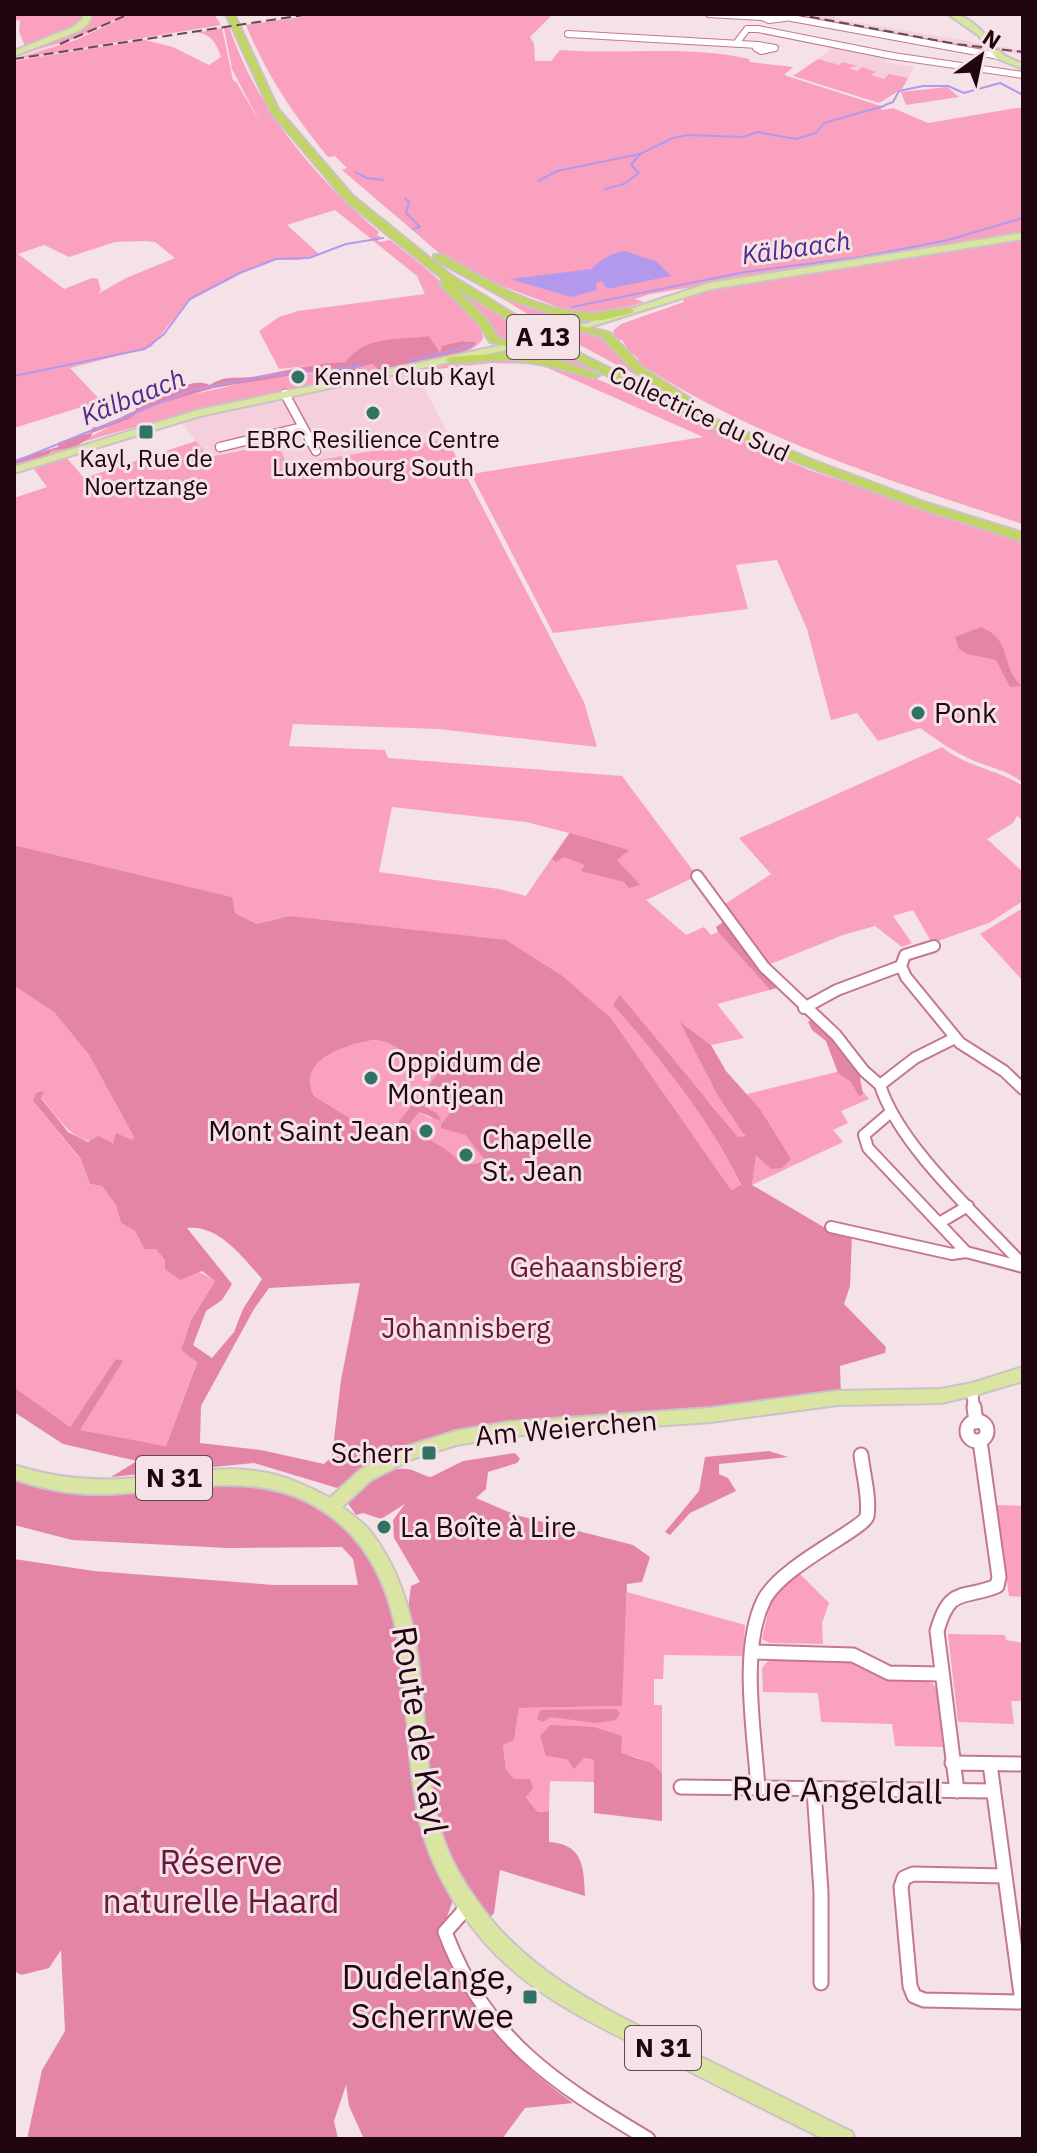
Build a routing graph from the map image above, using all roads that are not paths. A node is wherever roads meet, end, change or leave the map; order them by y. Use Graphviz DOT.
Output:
graph roads {
  1 [pos="88,14"];
  2 [pos="230,14"];
  3 [pos="238,14"];
  4 [pos="709,14"];
  5 [pos="952,14"];
  6 [pos="568,34"];
  7 [pos="738,41"];
  8 [pos="758,45"];
  9 [pos="996,52"];
  10 [pos="14,54"];
  11 [pos="1023,67"];
  12 [pos="1023,75"];
  13 [pos="1023,236"];
  14 [pos="403,245"];
  15 [pos="423,249"];
  16 [pos="629,311"];
  17 [pos="569,315"];
  18 [pos="573,330"];
  19 [pos="489,335"];
  20 [pos="606,335"];
  21 [pos="522,347"];
  22 [pos="451,360"];
  23 [pos="285,394"];
  24 [pos="697,413"];
  25 [pos="303,427"];
  26 [pos="220,447"];
  27 [pos="316,451"];
  28 [pos="14,470"];
  29 [pos="1023,530"];
  30 [pos="1023,537"];
  31 [pos="697,876"];
  32 [pos="934,946"];
  33 [pos="901,966"];
  34 [pos="804,1008"];
  35 [pos="955,1038"];
  36 [pos="880,1085"];
  37 [pos="1023,1089"];
  38 [pos="891,1112"];
  39 [pos="968,1206"];
  40 [pos="939,1223"];
  41 [pos="831,1227"];
  42 [pos="966,1252"];
  43 [pos="1023,1266"];
  44 [pos="1023,1374"];
  45 [pos="972,1390"];
  46 [pos="861,1455"];
  47 [pos="14,1472"];
  48 [pos="331,1507"];
  49 [pos="752,1652"];
  50 [pos="942,1674"];
  51 [pos="952,1763"];
  52 [pos="990,1764"];
  53 [pos="1023,1764"];
  54 [pos="681,1787"];
  55 [pos="758,1789"];
  56 [pos="814,1790"];
  57 [pos="957,1791"];
  58 [pos="993,1791"];
  59 [pos="1005,1876"];
  60 [pos="468,1906"];
  61 [pos="821,1983"];
  62 [pos="1023,2002"];
  63 [pos="648,2139"];
  64 [pos="845,2139"];
  1 -- 10 [label="main road"];
  2 -- 14 [label="highway, Collectrice du Sud / A 13"];
  3 -- 15 [label="highway, Collectrice du Sud / A 13"];
  4 -- 9 [label="street"];
  5 -- 9 [label="main road"];
  6 -- 7 [label="street"];
  7 -- 8 [label="street"];
  7 -- 12 [label="street"];
  9 -- 11 [label="main road"];
  13 -- 16 [label="main road"];
  14 -- 19 [label="highway, A 13"];
  14 -- 24 [label="highway, Collectrice du Sud / A 13"];
  15 -- 17 [label="highway, A 13"];
  15 -- 24 [label="highway, Collectrice du Sud / A 13"];
  16 -- 17 [label="highway, A 13"];
  16 -- 18 [label="main road"];
  16 -- 20 [label="highway, A 13"];
  17 -- 18 [label="highway, A 13"];
  18 -- 20 [label="highway, A 13"];
  18 -- 21 [label="main road, bridge"];
  19 -- 21 [label="highway, A 13"];
  19 -- 22 [label="highway, A 13"];
  20 -- 24 [label="highway, A 13"];
  21 -- 22 [label="highway, A 13"];
  21 -- 24 [label="highway, A 13"];
  22 -- 23 [label="main road"];
  23 -- 25 [label="street"];
  23 -- 28 [label="main road"];
  24 -- 29 [label="highway, Collectrice du Sud / A 13"];
  24 -- 30 [label="highway, Collectrice du Sud / A 13"];
  25 -- 26 [label="street"];
  25 -- 27 [label="street"];
  31 -- 34 [label="street"];
  32 -- 33 [label="street"];
  33 -- 34 [label="street"];
  33 -- 35 [label="street"];
  34 -- 36 [label="street"];
  35 -- 36 [label="street"];
  35 -- 37 [label="street"];
  36 -- 38 [label="street"];
  38 -- 39 [label="street"];
  38 -- 40 [label="street"];
  39 -- 40 [label="street"];
  39 -- 43 [label="street"];
  40 -- 42 [label="street"];
  41 -- 42 [label="street"];
  42 -- 43 [label="street"];
  44 -- 45 [label="main road"];
  45 -- 48 [label="main road, Am Weierchen"];
  45 -- 50 [label="street"];
  46 -- 49 [label="street"];
  47 -- 48 [label="main road, N 31"];
  48 -- 60 [label="main road, Route de Kayl / N 31"];
  49 -- 50 [label="street"];
  49 -- 55 [label="street"];
  50 -- 51 [label="street"];
  51 -- 52 [label="street, Rue Angeldall"];
  51 -- 57 [label="street"];
  52 -- 53 [label="street, Rue Angeldall"];
  52 -- 58 [label="street"];
  54 -- 55 [label="street, Rue Angeldall"];
  55 -- 56 [label="street, Rue Angeldall"];
  56 -- 57 [label="street, Rue Angeldall"];
  56 -- 61 [label="street"];
  57 -- 58 [label="street, Rue Angeldall"];
  58 -- 59 [label="street"];
  59 -- 62 [label="street"];
  59 -- 62 [label="street"];
  60 -- 63 [label="street"];
  60 -- 64 [label="main road, Route de Kayl / N 31"];
}
